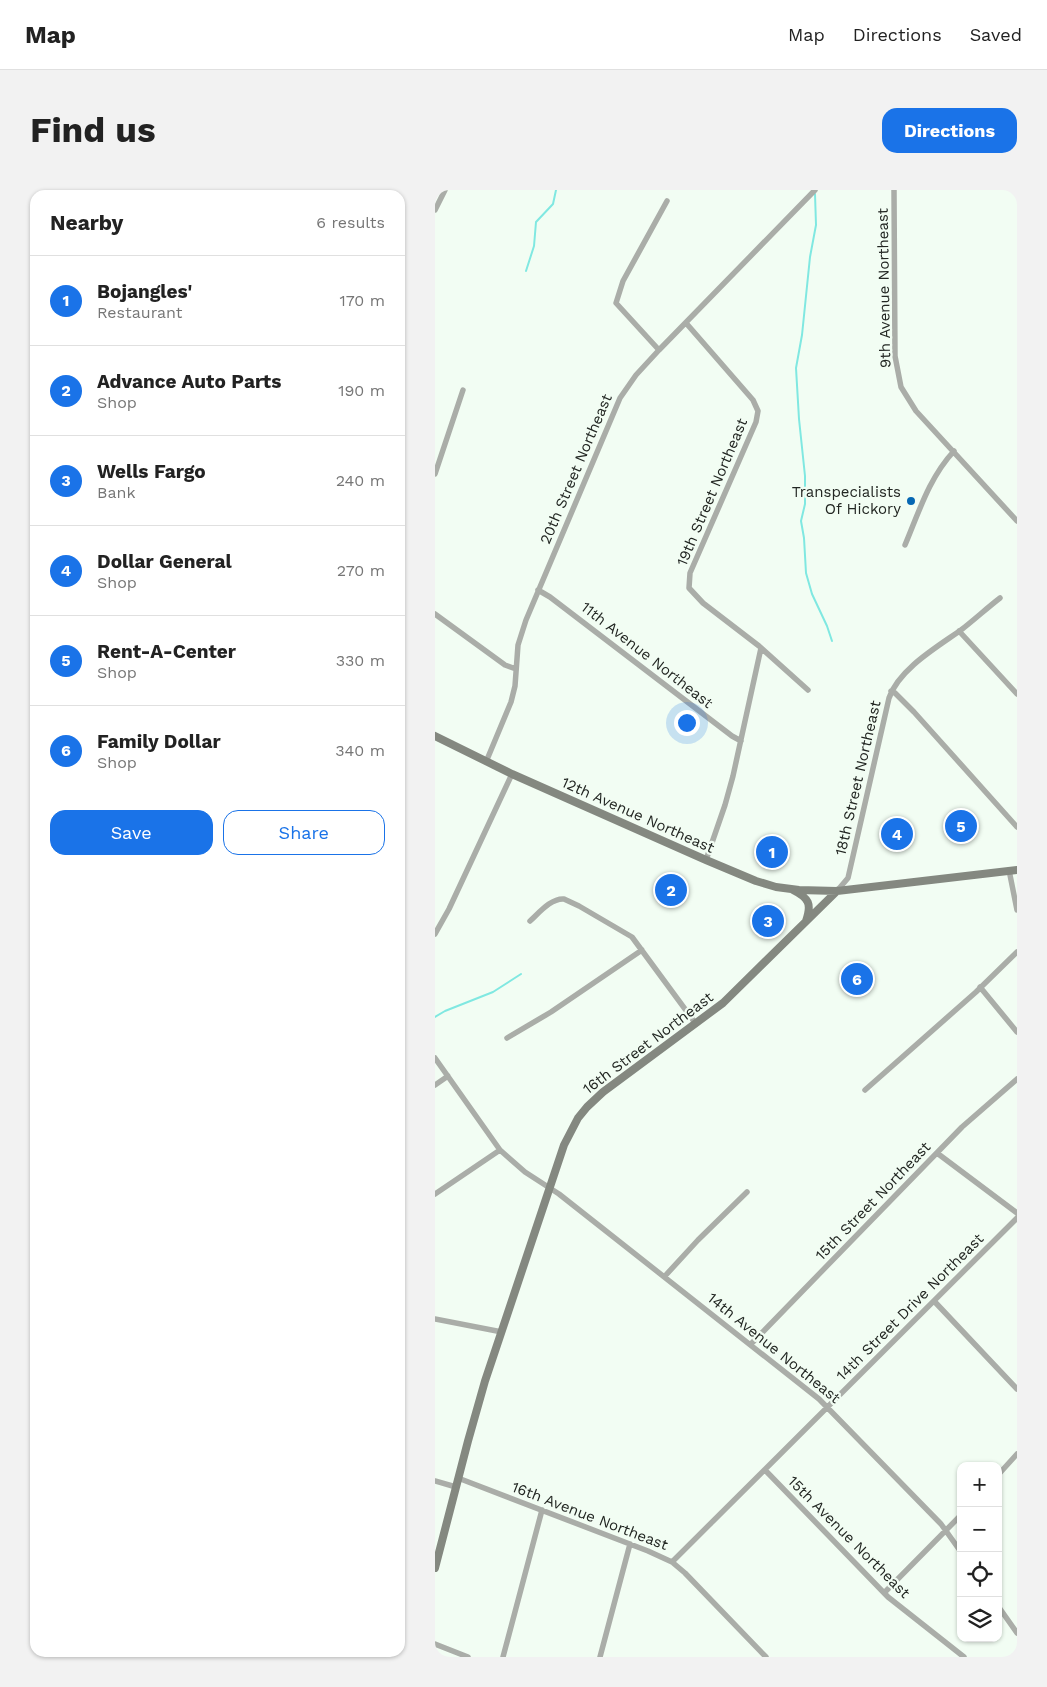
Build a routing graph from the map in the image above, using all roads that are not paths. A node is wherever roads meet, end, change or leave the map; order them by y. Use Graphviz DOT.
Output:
graph roads {
  1 [pos="445,190"];
  2 [pos="815,190"];
  3 [pos="895,190"];
  4 [pos="667,201"];
  5 [pos="435,210"];
  6 [pos="686,323"];
  7 [pos="659,350"];
  8 [pos="463,390"];
  9 [pos="954,450"];
  10 [pos="435,474"];
  11 [pos="1017,521"];
  12 [pos="905,545"];
  13 [pos="538,590"];
  14 [pos="1000,598"];
  15 [pos="435,614"];
  16 [pos="959,631"];
  17 [pos="761,648"];
  18 [pos="516,668"];
  19 [pos="808,690"];
  20 [pos="891,691"];
  21 [pos="1017,694"];
  22 [pos="435,736"];
  23 [pos="741,741"];
  24 [pos="486,762"];
  25 [pos="512,774"];
  26 [pos="1017,827"];
  27 [pos="706,860"];
  28 [pos="1013,870"];
  29 [pos="790,889"];
  30 [pos="837,891"];
  31 [pos="1017,910"];
  32 [pos="530,921"];
  33 [pos="805,922"];
  34 [pos="435,934"];
  35 [pos="642,950"];
  36 [pos="1017,952"];
  37 [pos="980,988"];
  38 [pos="696,1024"];
  39 [pos="1017,1032"];
  40 [pos="507,1038"];
  41 [pos="435,1058"];
  42 [pos="448,1076"];
  43 [pos="1017,1079"];
  44 [pos="435,1085"];
  45 [pos="865,1090"];
  46 [pos="500,1150"];
  47 [pos="937,1153"];
  48 [pos="549,1188"];
  49 [pos="747,1192"];
  50 [pos="435,1194"];
  51 [pos="1017,1213"];
  52 [pos="1017,1218"];
  53 [pos="665,1276"];
  54 [pos="934,1301"];
  55 [pos="435,1319"];
  56 [pos="501,1332"];
  57 [pos="751,1344"];
  58 [pos="1017,1389"];
  59 [pos="827,1407"];
  60 [pos="1017,1454"];
  61 [pos="765,1470"];
  62 [pos="1002,1471"];
  63 [pos="458,1478"];
  64 [pos="435,1481"];
  65 [pos="456,1487"];
  66 [pos="542,1510"];
  67 [pos="957,1519"];
  68 [pos="946,1530"];
  69 [pos="630,1544"];
  70 [pos="957,1546"];
  71 [pos="672,1562"];
  72 [pos="435,1566"];
  73 [pos="883,1593"];
  74 [pos="1002,1612"];
  75 [pos="1017,1633"];
  76 [pos="435,1644"];
  77 [pos="469,1657"];
  78 [pos="503,1657"];
  79 [pos="601,1657"];
  80 [pos="766,1657"];
  81 [pos="964,1657"];
  1 -- 5 [label="street"];
  2 -- 6 [label="street, 20th Street Northeast"];
  3 -- 9 [label="street, 9th Avenue Northeast"];
  4 -- 7 [label="street"];
  6 -- 7 [label="street, 20th Street Northeast"];
  6 -- 17 [label="street, 19th Street Northeast"];
  7 -- 13 [label="street, 20th Street Northeast"];
  8 -- 10 [label="street"];
  9 -- 11 [label="street, 9th Avenue Northeast"];
  9 -- 12 [label="street"];
  13 -- 18 [label="street, 20th Street Northeast"];
  13 -- 23 [label="street, 11th Avenue Northeast"];
  14 -- 16 [label="street, 18th Street Northeast"];
  15 -- 18 [label="street"];
  16 -- 20 [label="street, 18th Street Northeast"];
  16 -- 21 [label="street"];
  17 -- 19 [label="street"];
  17 -- 23 [label="street"];
  18 -- 24 [label="street, 20th Street Northeast"];
  20 -- 26 [label="street"];
  20 -- 30 [label="street, 18th Street Northeast"];
  22 -- 24 [label="main road, 12th Avenue Northeast"];
  23 -- 27 [label="street"];
  24 -- 25 [label="main road, 12th Avenue Northeast"];
  25 -- 27 [label="main road, 12th Avenue Northeast"];
  25 -- 34 [label="street"];
  27 -- 29 [label="main road, 12th Avenue Northeast"];
  28 -- 30 [label="main road"];
  28 -- 31 [label="street"];
  29 -- 30 [label="main road, 12th Avenue Northeast"];
  29 -- 33 [label="main road"];
  30 -- 33 [label="main road, 16th Street Northeast"];
  32 -- 35 [label="street"];
  33 -- 38 [label="main road, 16th Street Northeast"];
  35 -- 38 [label="street"];
  35 -- 40 [label="street"];
  36 -- 37 [label="street"];
  37 -- 39 [label="street"];
  37 -- 45 [label="street"];
  38 -- 48 [label="main road, 16th Street Northeast"];
  41 -- 42 [label="street, 14th Avenue Northeast"];
  42 -- 44 [label="street"];
  42 -- 46 [label="street, 14th Avenue Northeast"];
  43 -- 47 [label="street, 15th Street Northeast"];
  46 -- 48 [label="street, 14th Avenue Northeast"];
  46 -- 50 [label="street"];
  47 -- 51 [label="street"];
  47 -- 57 [label="street, 15th Street Northeast"];
  48 -- 53 [label="street, 14th Avenue Northeast"];
  48 -- 56 [label="main road, 16th Street Northeast"];
  49 -- 53 [label="street"];
  52 -- 54 [label="street, 14th Street Drive Northeast"];
  53 -- 57 [label="street, 14th Avenue Northeast"];
  54 -- 58 [label="street"];
  54 -- 59 [label="street, 14th Street Drive Northeast"];
  55 -- 56 [label="street"];
  56 -- 63 [label="main road, 16th Street Northeast"];
  57 -- 59 [label="street, 14th Avenue Northeast"];
  59 -- 61 [label="street, 14th Street Drive Northeast"];
  59 -- 68 [label="street, 14th Avenue Northeast"];
  60 -- 62 [label="street"];
  61 -- 71 [label="street, 14th Street Drive Northeast"];
  61 -- 73 [label="street, 15th Avenue Northeast"];
  63 -- 65 [label="main road, 16th Street Northeast"];
  63 -- 66 [label="street, 16th Avenue Northeast"];
  64 -- 65 [label="street"];
  65 -- 72 [label="main road, 16th Street Northeast"];
  66 -- 69 [label="street, 16th Avenue Northeast"];
  66 -- 78 [label="street"];
  67 -- 68 [label="street"];
  68 -- 70 [label="street, 14th Avenue Northeast"];
  68 -- 73 [label="street"];
  69 -- 71 [label="street, 16th Avenue Northeast"];
  69 -- 79 [label="street"];
  71 -- 80 [label="street, 16th Avenue Northeast"];
  73 -- 81 [label="street, 15th Avenue Northeast"];
  74 -- 75 [label="street"];
  76 -- 77 [label="street"];
}
